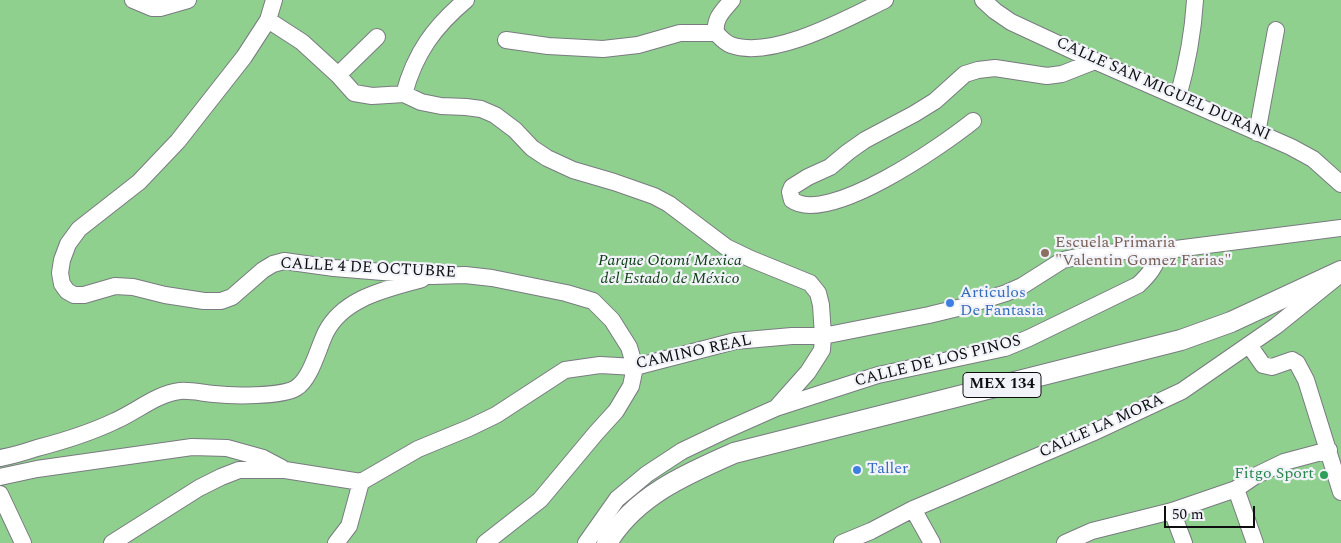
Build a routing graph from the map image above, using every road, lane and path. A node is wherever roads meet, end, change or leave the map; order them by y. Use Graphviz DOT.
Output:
graph roads {
  1 [pos="188,0"];
  2 [pos="274,0"];
  3 [pos="466,0"];
  4 [pos="732,0"];
  5 [pos="885,0"];
  6 [pos="983,0"];
  7 [pos="1195,0"];
  8 [pos="139,1"];
  9 [pos="268,20"];
  10 [pos="1276,30"];
  11 [pos="716,33"];
  12 [pos="377,37"];
  13 [pos="506,40"];
  14 [pos="1095,61"];
  15 [pos="338,74"];
  16 [pos="404,94"];
  17 [pos="1178,97"];
  18 [pos="973,121"];
  19 [pos="1257,133"];
  20 [pos="1341,184"];
  21 [pos="1341,228"];
  22 [pos="1160,251"];
  23 [pos="1341,272"];
  24 [pos="432,276"];
  25 [pos="823,336"];
  26 [pos="1249,345"];
  27 [pos="635,366"];
  28 [pos="776,408"];
  29 [pos="1329,450"];
  30 [pos="0,458"];
  31 [pos="285,470"];
  32 [pos="0,477"];
  33 [pos="361,482"];
  34 [pos="1236,489"];
  35 [pos="1341,492"];
  36 [pos="0,494"];
  37 [pos="913,509"];
  38 [pos="1172,511"];
  39 [pos="1095,537"];
  40 [pos="23,543"];
  41 [pos="112,543"];
  42 [pos="336,543"];
  43 [pos="485,543"];
  44 [pos="586,543"];
  45 [pos="607,543"];
  46 [pos="842,543"];
  47 [pos="932,543"];
  48 [pos="1065,543"];
  49 [pos="1184,543"];
  50 [pos="1255,543"];
  1 -- 8 [label="street"];
  2 -- 9 [label="street"];
  3 -- 16 [label="street"];
  4 -- 11 [label="street"];
  5 -- 11 [label="street"];
  6 -- 14 [label="street, CALLE SAN MIGUEL DURANI"];
  7 -- 17 [label="street"];
  9 -- 15 [label="street"];
  9 -- 24 [label="street, CALLE 4 DE OCTUBRE"];
  10 -- 19 [label="street"];
  11 -- 13 [label="street"];
  12 -- 15 [label="street"];
  14 -- 17 [label="street, CALLE SAN MIGUEL DURANI"];
  14 -- 18 [label="street"];
  15 -- 16 [label="street"];
  16 -- 25 [label="street"];
  17 -- 19 [label="street, CALLE SAN MIGUEL DURANI"];
  19 -- 20 [label="street, CALLE SAN MIGUEL DURANI"];
  21 -- 22 [label="street, CAMINO REAL"];
  22 -- 25 [label="street, CAMINO REAL"];
  22 -- 28 [label="street, CALLE DE LOS PINOS"];
  23 -- 26 [label="street, CALLE LA MORA"];
  23 -- 45 [label="main road, MEX 134"];
  24 -- 27 [label="street, CALLE 4 DE OCTUBRE"];
  24 -- 30 [label="street"];
  25 -- 27 [label="street, CAMINO REAL"];
  25 -- 28 [label="street"];
  26 -- 29 [label="street"];
  26 -- 37 [label="street, CALLE LA MORA"];
  27 -- 33 [label="street, CAMINO REAL"];
  27 -- 43 [label="street"];
  28 -- 44 [label="street, CALLE DE LOS PINOS"];
  29 -- 34 [label="street"];
  29 -- 35 [label="street"];
  31 -- 32 [label="street"];
  31 -- 33 [label="street"];
  31 -- 41 [label="street"];
  33 -- 42 [label="street"];
  34 -- 38 [label="street"];
  34 -- 50 [label="street"];
  36 -- 40 [label="street"];
  37 -- 46 [label="street, CALLE LA MORA"];
  37 -- 47 [label="street"];
  38 -- 39 [label="street"];
  38 -- 49 [label="street"];
  39 -- 48 [label="street"];
}
